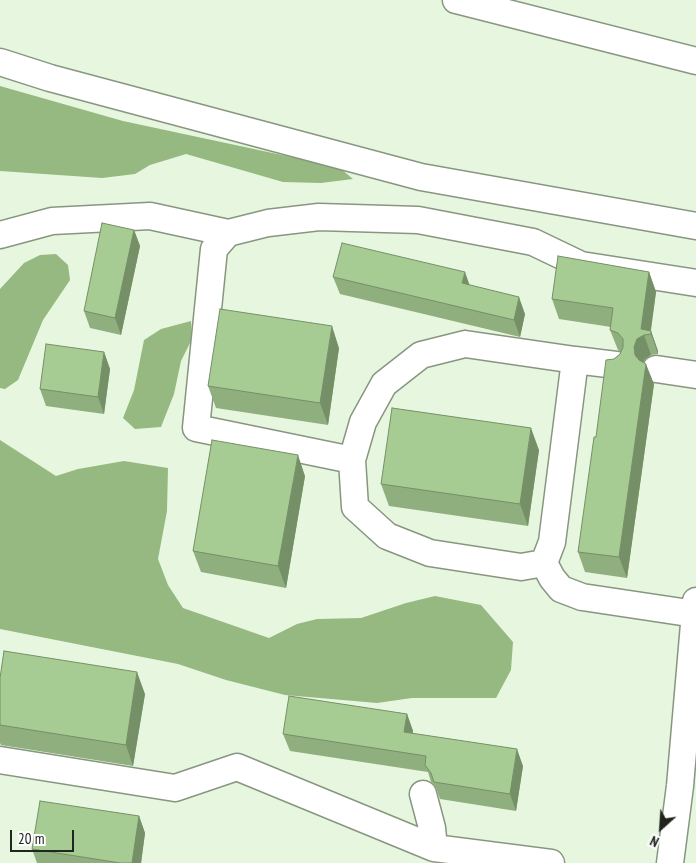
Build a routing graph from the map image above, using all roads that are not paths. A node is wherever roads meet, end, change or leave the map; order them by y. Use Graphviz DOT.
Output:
graph roads {
  1 [pos="456,0"];
  2 [pos="696,61"];
  3 [pos="0,62"];
  4 [pos="696,226"];
  5 [pos="228,233"];
  6 [pos="0,235"];
  7 [pos="696,283"];
  8 [pos="575,360"];
  9 [pos="616,365"];
  10 [pos="656,369"];
  11 [pos="696,375"];
  12 [pos="352,460"];
  13 [pos="544,563"];
  14 [pos="695,607"];
  15 [pos="0,760"];
  16 [pos="424,794"];
  17 [pos="434,848"];
  18 [pos="551,863"];
  19 [pos="670,863"];
  1 -- 2 [label="street"];
  3 -- 4 [label="street"];
  5 -- 6 [label="street"];
  5 -- 7 [label="street"];
  5 -- 12 [label="street"];
  8 -- 9 [label="street"];
  8 -- 12 [label="street"];
  8 -- 13 [label="street"];
  10 -- 11 [label="street"];
  12 -- 13 [label="street"];
  13 -- 14 [label="street"];
  14 -- 19 [label="street"];
  15 -- 17 [label="street"];
  16 -- 17 [label="street"];
  17 -- 18 [label="street"];
}
